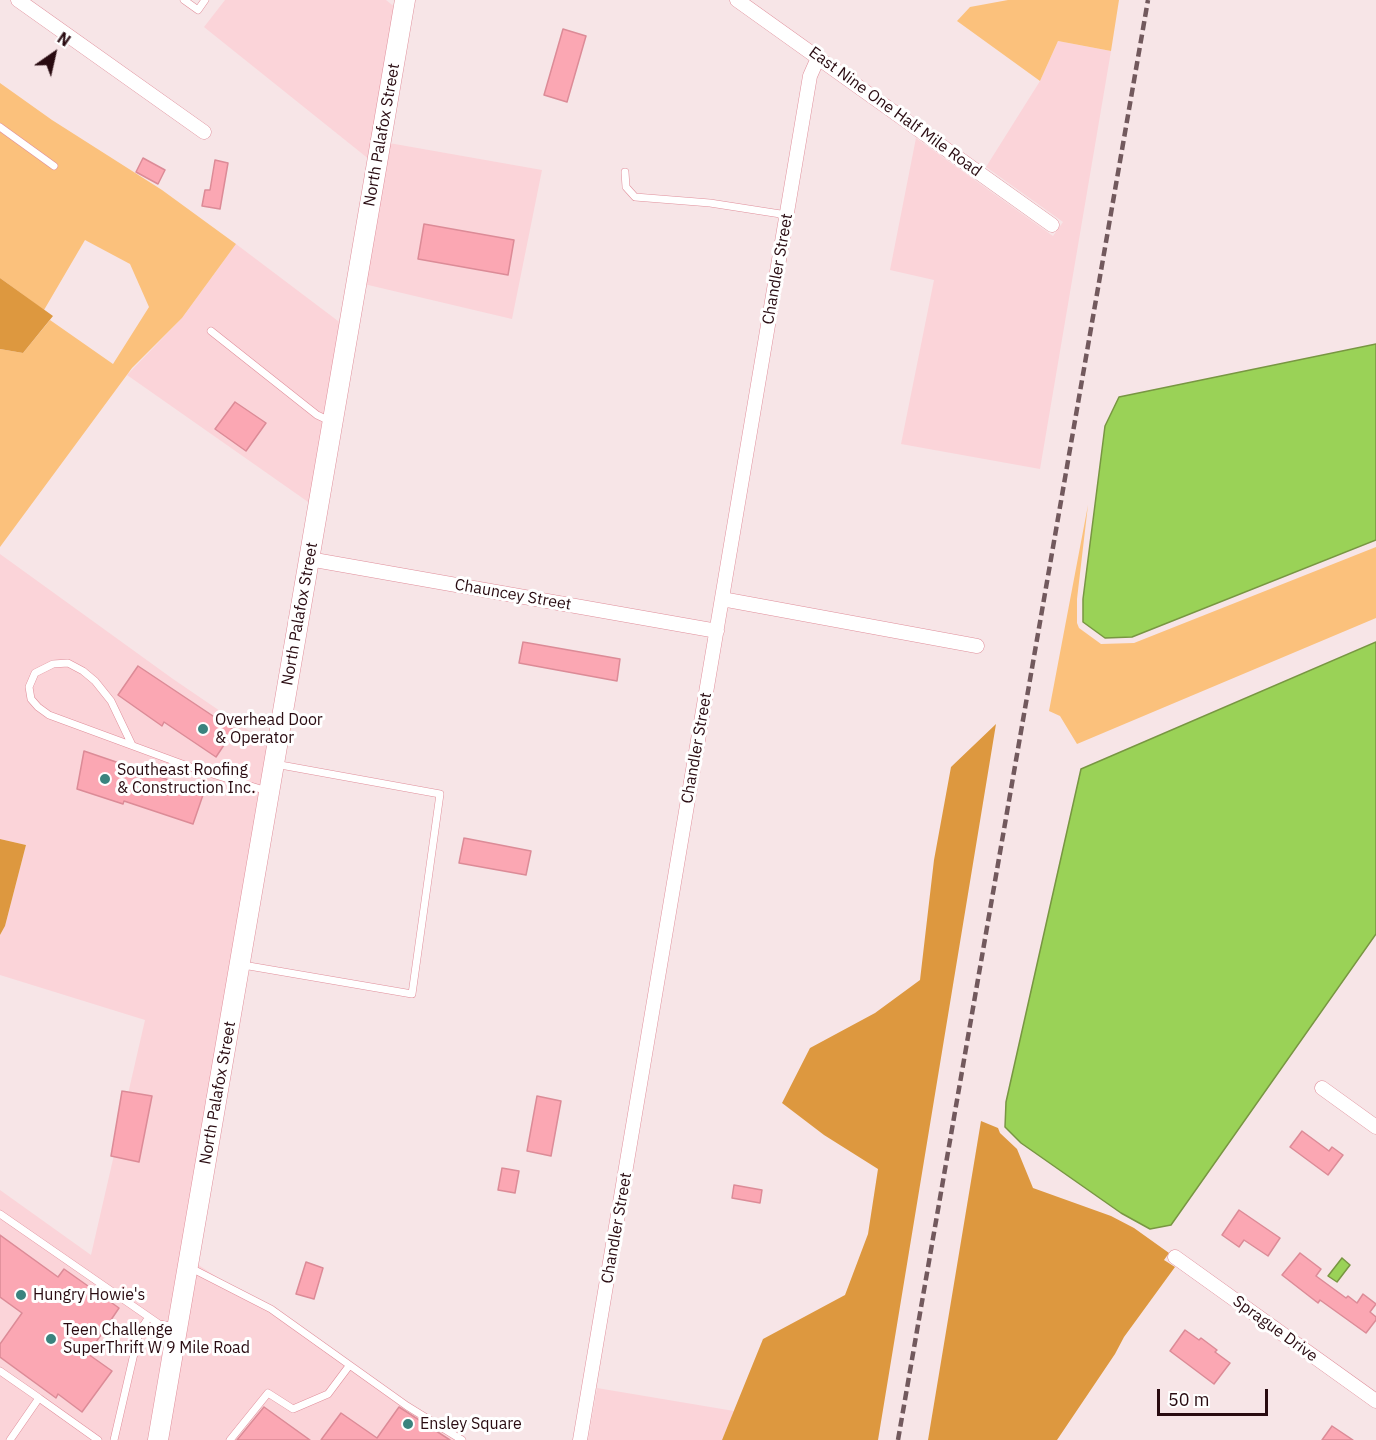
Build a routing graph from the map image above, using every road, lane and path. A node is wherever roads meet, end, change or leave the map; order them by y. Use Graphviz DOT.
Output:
graph roads {
  1 [pos="18,0"];
  2 [pos="184,0"];
  3 [pos="205,0"];
  4 [pos="405,0"];
  5 [pos="737,0"];
  6 [pos="818,58"];
  7 [pos="0,127"];
  8 [pos="204,132"];
  9 [pos="54,166"];
  10 [pos="625,172"];
  11 [pos="787,215"];
  12 [pos="1052,225"];
  13 [pos="211,331"];
  14 [pos="333,422"];
  15 [pos="309,559"];
  16 [pos="722,599"];
  17 [pos="717,631"];
  18 [pos="977,646"];
  19 [pos="132,745"];
  20 [pos="274,764"];
  21 [pos="270,792"];
  22 [pos="240,965"];
  23 [pos="1322,1088"];
  24 [pos="1376,1127"];
  25 [pos="0,1214"];
  26 [pos="1175,1257"];
  27 [pos="189,1267"];
  28 [pos="149,1317"];
  29 [pos="178,1328"];
  30 [pos="349,1366"];
  31 [pos="2,1375"];
  32 [pos="39,1398"];
  33 [pos="1376,1401"];
  34 [pos="10,1440"];
  35 [pos="98,1440"];
  36 [pos="114,1440"];
  37 [pos="158,1440"];
  38 [pos="230,1440"];
  39 [pos="462,1440"];
  40 [pos="580,1440"];
  1 -- 8 [label="street"];
  2 -- 3 [label="lane"];
  4 -- 14 [label="main road, North Palafox Street"];
  5 -- 6 [label="street, East Nine One Half Mile Road"];
  6 -- 11 [label="street, Chandler Street"];
  6 -- 12 [label="street, East Nine One Half Mile Road"];
  7 -- 9 [label="lane"];
  10 -- 11 [label="lane"];
  11 -- 16 [label="street, Chandler Street"];
  13 -- 14 [label="lane"];
  14 -- 15 [label="main road, North Palafox Street"];
  15 -- 17 [label="street, Chauncey Street"];
  15 -- 20 [label="main road, North Palafox Street"];
  16 -- 17 [label="street, Chandler Street"];
  16 -- 18 [label="street"];
  17 -- 40 [label="street, Chandler Street"];
  19 -- 19 [label="lane"];
  19 -- 21 [label="lane"];
  20 -- 21 [label="main road, North Palafox Street"];
  20 -- 22 [label="lane"];
  21 -- 22 [label="main road, North Palafox Street"];
  22 -- 27 [label="main road, North Palafox Street"];
  23 -- 24 [label="street"];
  25 -- 28 [label="lane"];
  26 -- 33 [label="street, Sprague Drive"];
  27 -- 29 [label="main road, North Palafox Street"];
  27 -- 30 [label="lane"];
  28 -- 29 [label="lane"];
  28 -- 36 [label="lane"];
  29 -- 37 [label="main road, North Palafox Street"];
  30 -- 38 [label="lane"];
  30 -- 39 [label="lane"];
  31 -- 32 [label="lane"];
  32 -- 34 [label="lane"];
  32 -- 35 [label="lane"];
}
